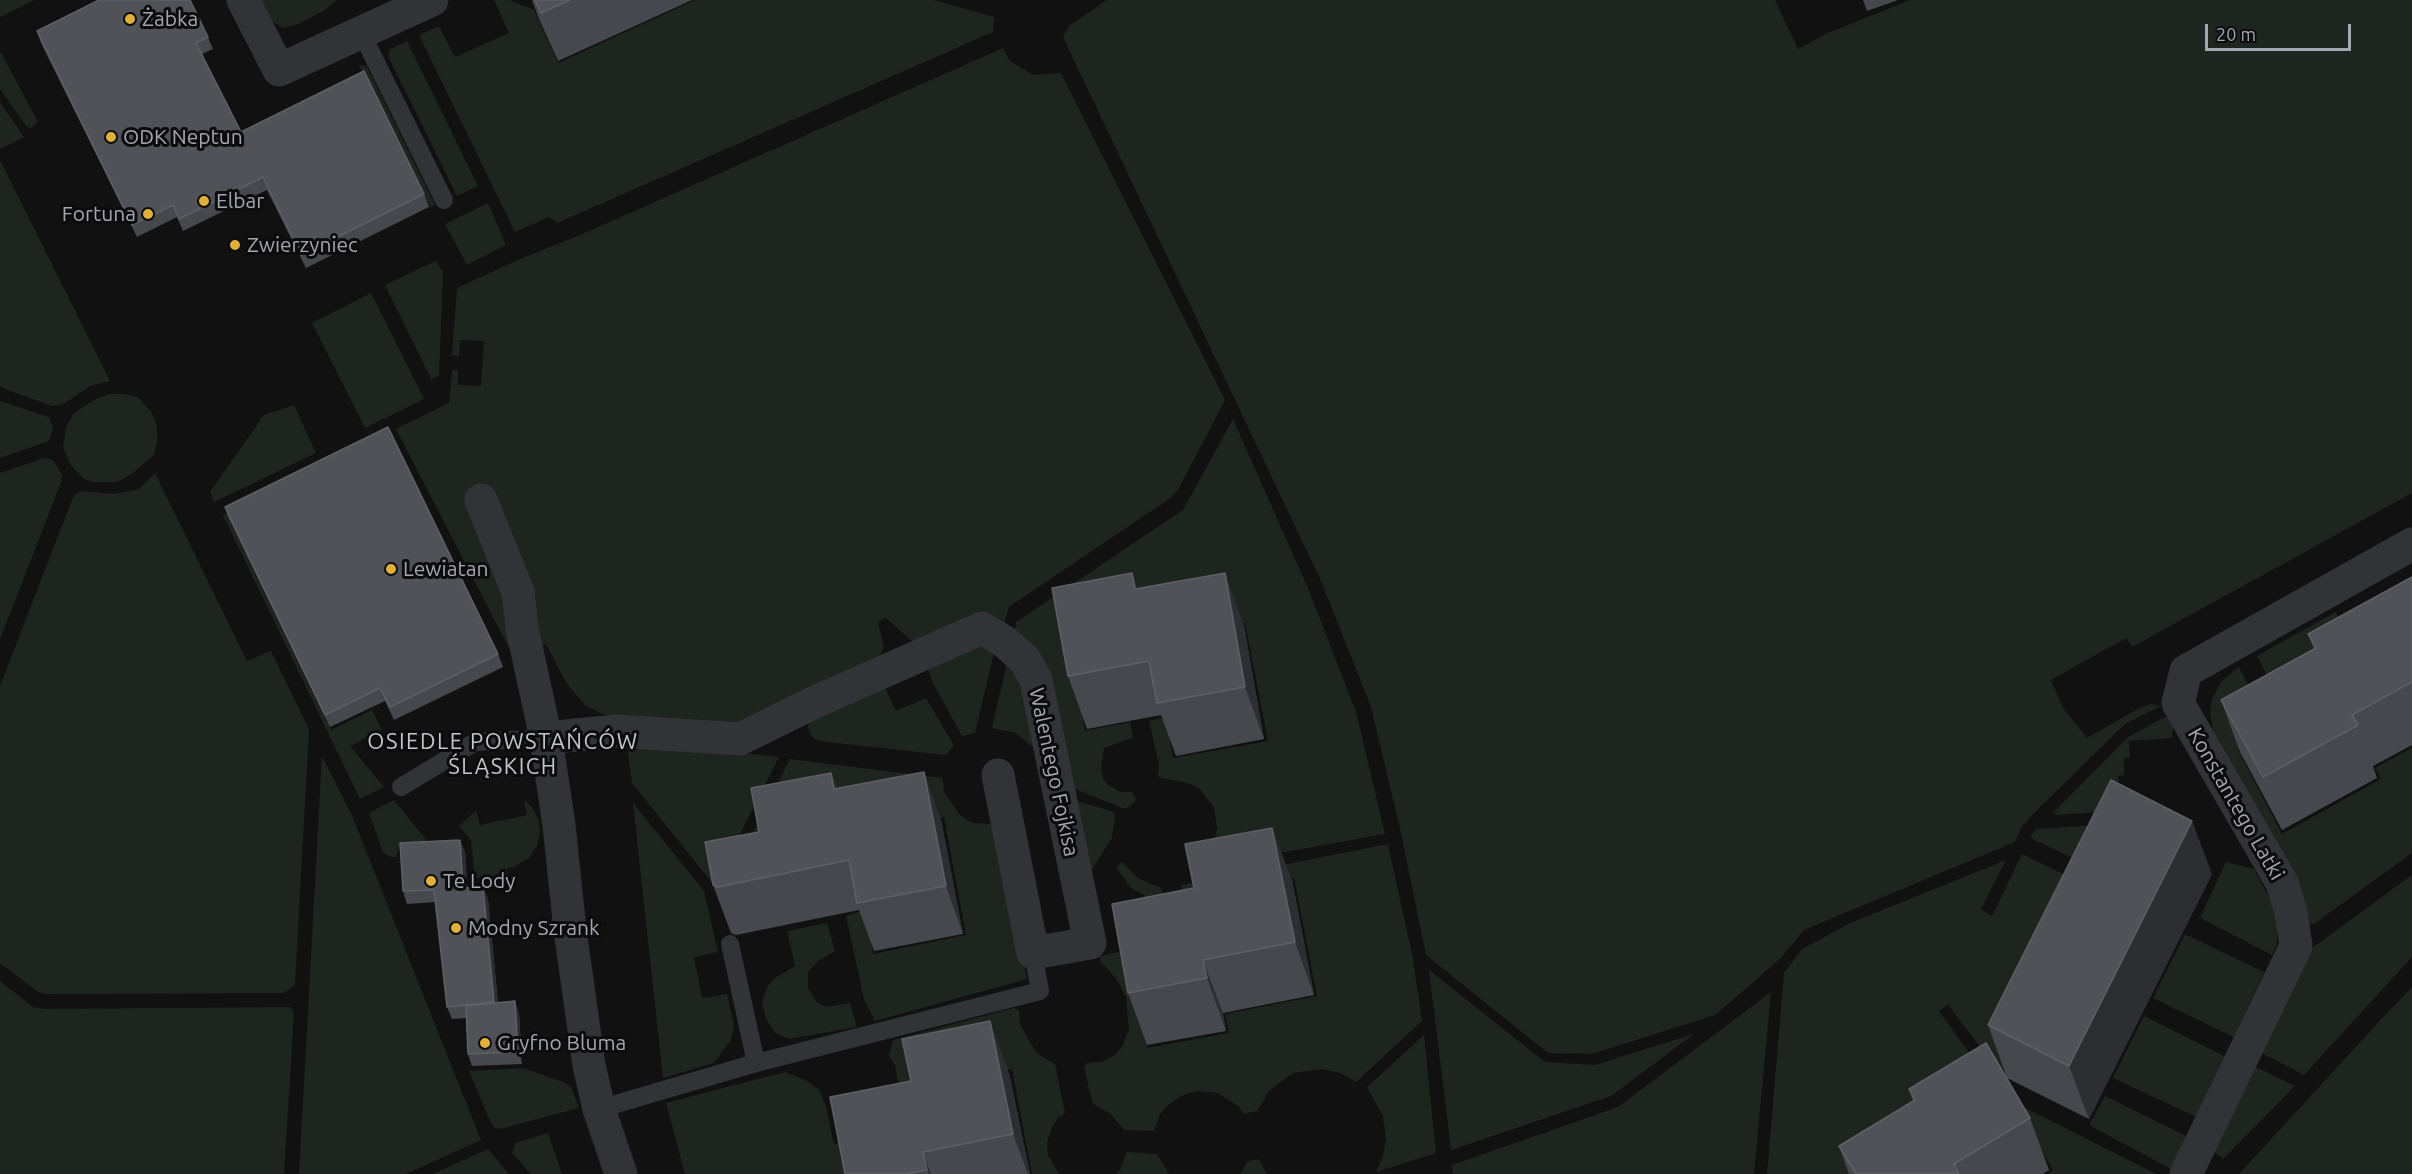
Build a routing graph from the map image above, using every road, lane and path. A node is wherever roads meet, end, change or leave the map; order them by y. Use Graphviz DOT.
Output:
graph roads {
  1 [pos="243,0"];
  2 [pos="432,0"];
  3 [pos="386,10"];
  4 [pos="362,34"];
  5 [pos="444,200"];
  6 [pos="481,500"];
  7 [pos="2412,544"];
  8 [pos="546,738"];
  9 [pos="998,775"];
  10 [pos="401,787"];
  11 [pos="730,944"];
  12 [pos="1033,953"];
  13 [pos="756,1063"];
  14 [pos="599,1109"];
  15 [pos="621,1174"];
  16 [pos="2186,1174"];
  1 -- 4 [label="street"];
  2 -- 3 [label="street"];
  3 -- 4 [label="street"];
  4 -- 5 [label="lane"];
  6 -- 8 [label="street"];
  7 -- 16 [label="street, Konstantego Latki"];
  8 -- 10 [label="lane"];
  8 -- 12 [label="street, Walentego Fojkisa"];
  8 -- 14 [label="street"];
  9 -- 12 [label="street"];
  11 -- 13 [label="lane"];
  12 -- 13 [label="lane"];
  13 -- 14 [label="lane"];
  14 -- 15 [label="street"];
}
